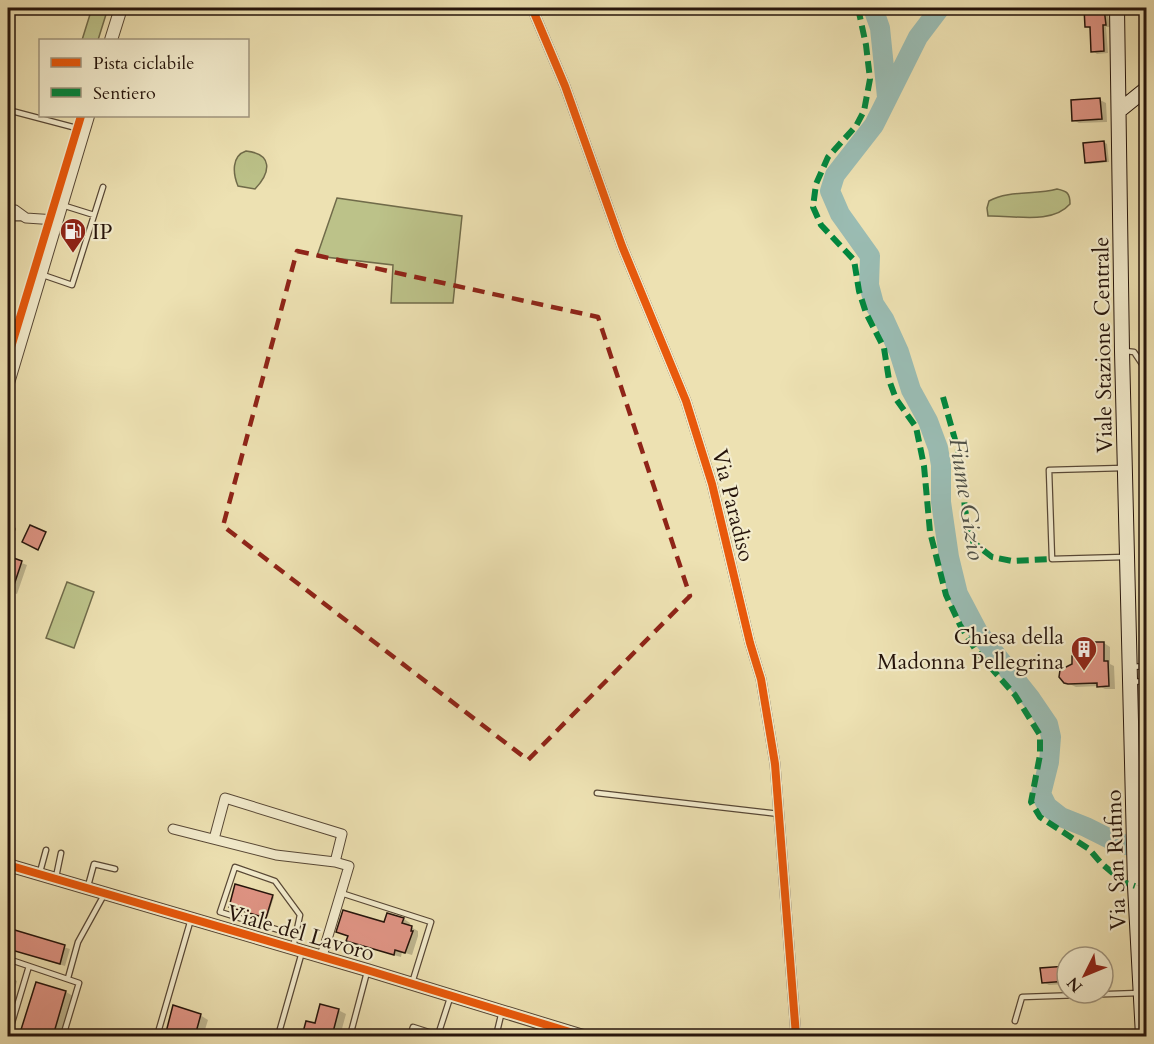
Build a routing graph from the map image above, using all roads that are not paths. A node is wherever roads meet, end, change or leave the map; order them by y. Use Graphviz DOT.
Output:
graph roads {
  1 [pos="121,8"];
  2 [pos="532,8"];
  3 [pos="1117,8"];
  4 [pos="111,39"];
  5 [pos="1146,89"];
  6 [pos="8,110"];
  7 [pos="1120,111"];
  8 [pos="88,117"];
  9 [pos="84,130"];
  10 [pos="103,187"];
  11 [pos="61,204"];
  12 [pos="8,210"];
  13 [pos="94,215"];
  14 [pos="8,218"];
  15 [pos="26,218"];
  16 [pos="56,220"];
  17 [pos="40,274"];
  18 [pos="1122,351"];
  19 [pos="1146,370"];
  20 [pos="8,383"];
  21 [pos="1125,468"];
  22 [pos="8,524"];
  23 [pos="12,529"];
  24 [pos="1129,557"];
  25 [pos="1146,666"];
  26 [pos="1131,667"];
  27 [pos="1146,681"];
  28 [pos="1131,682"];
  29 [pos="597,793"];
  30 [pos="779,814"];
  31 [pos="173,829"];
  32 [pos="214,839"];
  33 [pos="46,850"];
  34 [pos="61,853"];
  35 [pos="335,862"];
  36 [pos="8,865"];
  37 [pos="115,869"];
  38 [pos="39,875"];
  39 [pos="56,879"];
  40 [pos="87,888"];
  41 [pos="105,893"];
  42 [pos="341,893"];
  43 [pos="191,919"];
  44 [pos="247,920"];
  45 [pos="243,934"];
  46 [pos="295,935"];
  47 [pos="298,950"];
  48 [pos="322,957"];
  49 [pos="8,959"];
  50 [pos="28,966"];
  51 [pos="368,970"];
  52 [pos="68,978"];
  53 [pos="412,983"];
  54 [pos="1142,992"];
  55 [pos="451,996"];
  56 [pos="502,1011"];
  57 [pos="1015,1021"];
  58 [pos="564,1034"];
  59 [pos="8,1036"];
  60 [pos="63,1036"];
  61 [pos="158,1036"];
  62 [pos="278,1036"];
  63 [pos="350,1036"];
  64 [pos="410,1036"];
  65 [pos="496,1036"];
  66 [pos="583,1036"];
  67 [pos="796,1036"];
  68 [pos="1143,1036"];
  1 -- 4 [label="street"];
  2 -- 30 [label="street, Via Paradiso"];
  3 -- 7 [label="main road, Viale Stazione Centrale"];
  5 -- 7 [label="main road"];
  6 -- 9 [label="lane"];
  7 -- 18 [label="main road, Viale Stazione Centrale"];
  8 -- 9 [label="street"];
  9 -- 11 [label="street"];
  10 -- 13 [label="lane"];
  11 -- 13 [label="lane"];
  11 -- 16 [label="street"];
  12 -- 15 [label="street"];
  13 -- 17 [label="lane"];
  14 -- 15 [label="lane"];
  15 -- 16 [label="street"];
  16 -- 17 [label="street"];
  17 -- 20 [label="street"];
  18 -- 19 [label="lane"];
  18 -- 21 [label="main road, Viale Stazione Centrale"];
  21 -- 24 [label="main road, Viale Stazione Centrale"];
  21 -- 24 [label="lane"];
  22 -- 23 [label="lane"];
  24 -- 26 [label="main road, Viale Stazione Centrale"];
  25 -- 26 [label="lane"];
  26 -- 28 [label="main road, Viale Stazione Centrale"];
  27 -- 28 [label="lane"];
  28 -- 54 [label="main road, Via San Rufino"];
  29 -- 30 [label="lane"];
  30 -- 67 [label="street, Via Paradiso"];
  31 -- 32 [label="street"];
  32 -- 35 [label="street"];
  32 -- 35 [label="street"];
  33 -- 38 [label="lane"];
  34 -- 39 [label="lane"];
  35 -- 42 [label="street"];
  36 -- 38 [label="street, Viale del Lavoro"];
  37 -- 40 [label="lane"];
  38 -- 39 [label="street, Viale del Lavoro"];
  39 -- 40 [label="street, Viale del Lavoro"];
  40 -- 41 [label="street, Viale del Lavoro"];
  41 -- 43 [label="street, Viale del Lavoro"];
  41 -- 52 [label="lane"];
  42 -- 48 [label="street"];
  42 -- 53 [label="lane"];
  43 -- 45 [label="street, Viale del Lavoro"];
  43 -- 61 [label="lane"];
  44 -- 45 [label="lane"];
  44 -- 46 [label="lane"];
  44 -- 46 [label="lane"];
  45 -- 47 [label="street, Viale del Lavoro"];
  46 -- 47 [label="lane"];
  47 -- 48 [label="street, Viale del Lavoro"];
  47 -- 62 [label="lane"];
  48 -- 51 [label="street, Viale del Lavoro"];
  49 -- 50 [label="lane"];
  50 -- 52 [label="lane"];
  50 -- 59 [label="lane"];
  51 -- 53 [label="street, Viale del Lavoro"];
  51 -- 63 [label="lane"];
  52 -- 60 [label="lane"];
  53 -- 55 [label="street, Viale del Lavoro"];
  54 -- 57 [label="lane"];
  54 -- 68 [label="main road, Via San Rufino"];
  55 -- 56 [label="street, Viale del Lavoro"];
  55 -- 64 [label="lane"];
  56 -- 58 [label="street, Viale del Lavoro"];
  56 -- 65 [label="lane"];
  58 -- 66 [label="street, Viale del Lavoro"];
}
